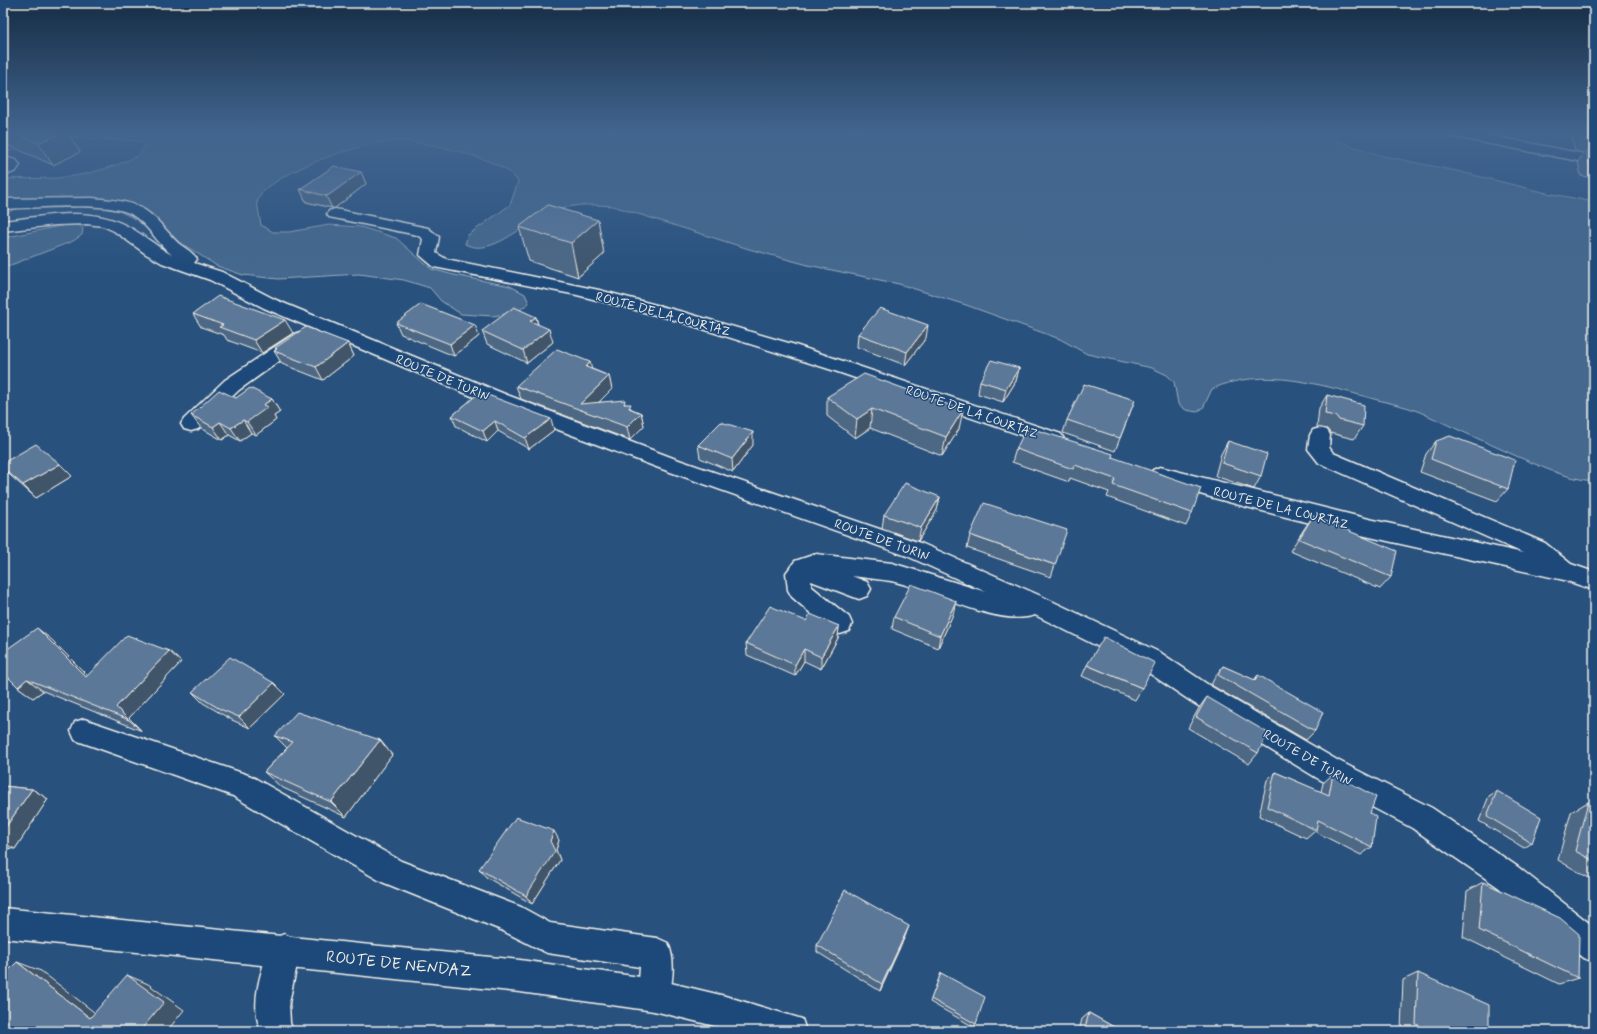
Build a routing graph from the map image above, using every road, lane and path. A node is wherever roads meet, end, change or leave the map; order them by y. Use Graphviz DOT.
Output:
graph roads {
  1 [pos="3,204"];
  2 [pos="335,214"];
  3 [pos="3,226"];
  4 [pos="189,266"];
  5 [pos="319,325"];
  6 [pos="191,424"];
  7 [pos="1320,435"];
  8 [pos="1068,444"];
  9 [pos="1143,469"];
  10 [pos="803,568"];
  11 [pos="1564,571"];
  12 [pos="1594,581"];
  13 [pos="859,589"];
  14 [pos="1033,603"];
  15 [pos="840,624"];
  16 [pos="84,731"];
  17 [pos="3,923"];
  18 [pos="1594,947"];
  19 [pos="284,950"];
  20 [pos="654,995"];
  21 [pos="277,1031"];
  22 [pos="790,1031"];
  1 -- 4 [label="street"];
  2 -- 8 [label="street, ROUTE DE LA COURTAZ"];
  3 -- 4 [label="street, ROUTE DE TURIN"];
  4 -- 5 [label="street, ROUTE DE TURIN"];
  5 -- 6 [label="street"];
  5 -- 14 [label="street, ROUTE DE TURIN"];
  7 -- 11 [label="street"];
  9 -- 11 [label="street, ROUTE DE LA COURTAZ"];
  10 -- 13 [label="street"];
  10 -- 14 [label="street"];
  10 -- 15 [label="street"];
  11 -- 12 [label="street, ROUTE DE LA COURTAZ"];
  14 -- 18 [label="street, ROUTE DE TURIN"];
  16 -- 20 [label="street"];
  17 -- 19 [label="street, ROUTE DE NENDAZ"];
  19 -- 20 [label="street, ROUTE DE NENDAZ"];
  19 -- 21 [label="street"];
  20 -- 22 [label="street, ROUTE DE NENDAZ"];
}
